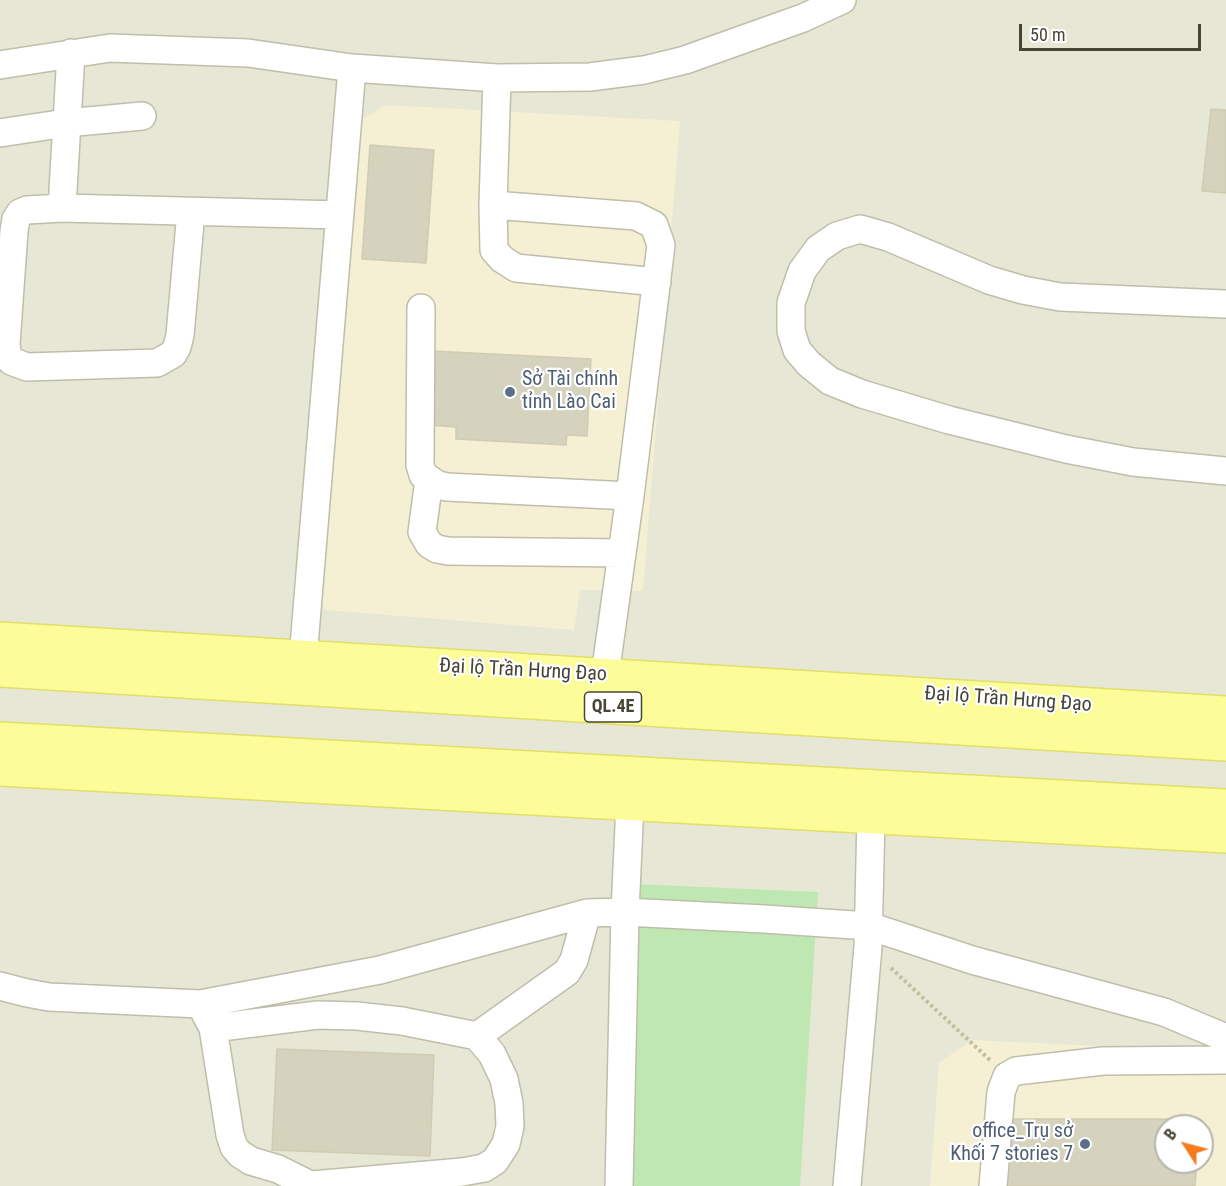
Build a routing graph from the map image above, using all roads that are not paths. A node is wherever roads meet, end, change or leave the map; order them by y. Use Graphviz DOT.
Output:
graph roads {
  1 [pos="842,0"];
  2 [pos="71,53"];
  3 [pos="0,65"];
  4 [pos="352,68"];
  5 [pos="497,78"];
  6 [pos="142,116"];
  7 [pos="66,123"];
  8 [pos="0,134"];
  9 [pos="493,205"];
  10 [pos="62,208"];
  11 [pos="191,212"];
  12 [pos="340,215"];
  13 [pos="657,282"];
  14 [pos="1226,304"];
  15 [pos="421,308"];
  16 [pos="1226,471"];
  17 [pos="429,480"];
  18 [pos="630,496"];
  19 [pos="622,553"];
  20 [pos="0,639"];
  21 [pos="303,658"];
  22 [pos="0,670"];
  23 [pos="605,675"];
  24 [pos="1226,713"];
  25 [pos="0,739"];
  26 [pos="1226,744"];
  27 [pos="0,769"];
  28 [pos="630,804"];
  29 [pos="1226,806"];
  30 [pos="871,817"];
  31 [pos="1226,837"];
  32 [pos="626,912"];
  33 [pos="587,913"];
  34 [pos="869,936"];
  35 [pos="0,986"];
  36 [pos="206,1016"];
  37 [pos="477,1036"];
  38 [pos="1226,1038"];
  39 [pos="1226,1060"];
  40 [pos="312,1186"];
  41 [pos="619,1186"];
  42 [pos="847,1186"];
  43 [pos="993,1186"];
  1 -- 5 [label="street"];
  2 -- 3 [label="street"];
  2 -- 4 [label="street"];
  2 -- 7 [label="street"];
  4 -- 5 [label="street"];
  4 -- 12 [label="street"];
  5 -- 9 [label="street"];
  6 -- 7 [label="street"];
  7 -- 8 [label="street"];
  7 -- 10 [label="street"];
  9 -- 13 [label="street"];
  9 -- 13 [label="street"];
  10 -- 11 [label="street"];
  10 -- 11 [label="street"];
  11 -- 12 [label="street"];
  12 -- 21 [label="street"];
  13 -- 18 [label="street"];
  14 -- 16 [label="street"];
  15 -- 17 [label="street"];
  17 -- 18 [label="street"];
  17 -- 19 [label="street"];
  18 -- 19 [label="street"];
  19 -- 23 [label="street"];
  20 -- 21 [label="main road, Đại lộ Trần Hưng Đạo"];
  21 -- 23 [label="main road, Đại lộ Trần Hưng Đạo"];
  22 -- 26 [label="main road, Đại lộ Trần Hưng Đạo / QL.4E"];
  23 -- 24 [label="main road, Đại lộ Trần Hưng Đạo"];
  25 -- 29 [label="main road"];
  27 -- 28 [label="main road"];
  28 -- 30 [label="main road"];
  28 -- 32 [label="street"];
  30 -- 31 [label="main road"];
  30 -- 34 [label="street"];
  32 -- 33 [label="street"];
  32 -- 34 [label="street"];
  32 -- 41 [label="street"];
  33 -- 36 [label="street"];
  33 -- 37 [label="street"];
  34 -- 38 [label="street"];
  34 -- 42 [label="street"];
  35 -- 36 [label="street"];
  36 -- 37 [label="street"];
  36 -- 40 [label="street"];
  37 -- 40 [label="street"];
  39 -- 43 [label="street"];
}
